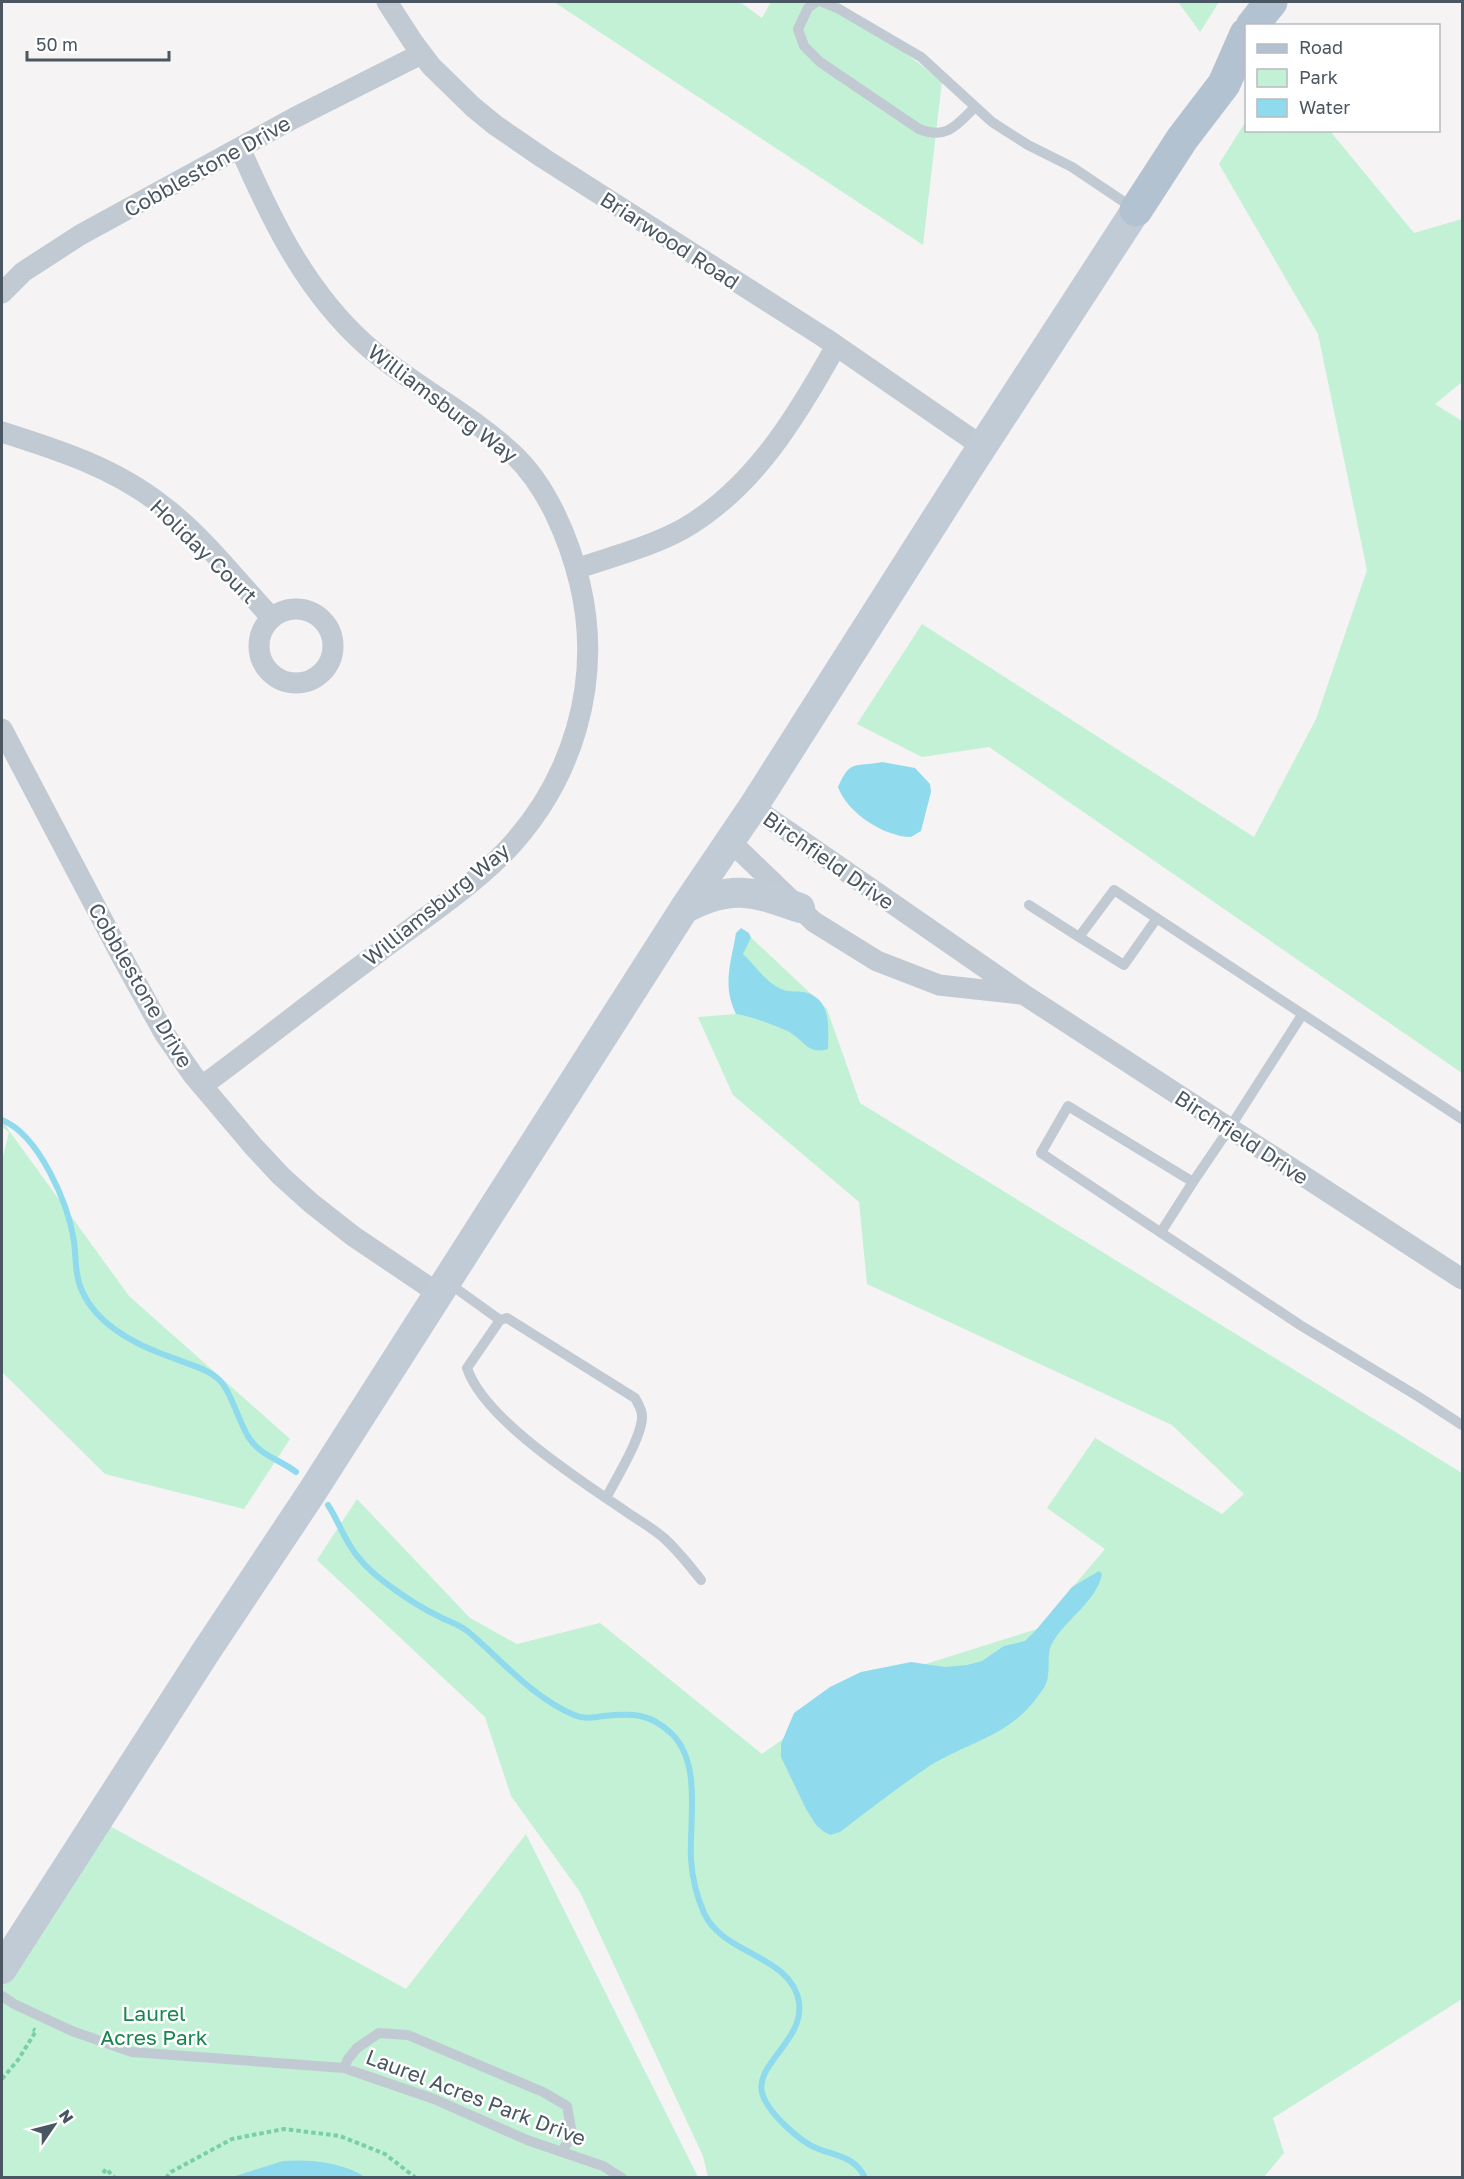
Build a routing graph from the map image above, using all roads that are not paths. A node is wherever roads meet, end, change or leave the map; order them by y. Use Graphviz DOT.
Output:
graph roads {
  1 [pos="387,2"];
  2 [pos="816,2"];
  3 [pos="822,2"];
  4 [pos="1271,2"];
  5 [pos="1254,24"];
  6 [pos="1245,36"];
  7 [pos="421,54"];
  8 [pos="975,107"];
  9 [pos="240,148"];
  10 [pos="1136,210"];
  11 [pos="2,292"];
  12 [pos="836,346"];
  13 [pos="2,432"];
  14 [pos="983,447"];
  15 [pos="576,568"];
  16 [pos="272,618"];
  17 [pos="2,729"];
  18 [pos="753,807"];
  19 [pos="730,841"];
  20 [pos="1029,905"];
  21 [pos="684,909"];
  22 [pos="800,909"];
  23 [pos="1157,918"];
  24 [pos="1079,937"];
  25 [pos="1023,994"];
  26 [pos="1302,1015"];
  27 [pos="202,1086"];
  28 [pos="1462,1119"];
  29 [pos="1229,1129"];
  30 [pos="1193,1182"];
  31 [pos="1161,1232"];
  32 [pos="1462,1279"];
  33 [pos="443,1288"];
  34 [pos="500,1320"];
  35 [pos="1462,1425"];
  36 [pos="606,1498"];
  37 [pos="701,1581"];
  38 [pos="2,1969"];
  39 [pos="2,1996"];
  40 [pos="344,2068"];
  41 [pos="562,2152"];
  42 [pos="622,2178"];
  1 -- 7 [label="street, Briarwood Road"];
  2 -- 8 [label="lane"];
  3 -- 8 [label="lane"];
  4 -- 5 [label="main road"];
  6 -- 10 [label="main road"];
  7 -- 9 [label="street, Cobblestone Drive"];
  7 -- 12 [label="street, Briarwood Road"];
  8 -- 10 [label="lane"];
  9 -- 11 [label="street, Cobblestone Drive"];
  9 -- 15 [label="street, Williamsburg Way"];
  10 -- 14 [label="main road"];
  12 -- 14 [label="street, Briarwood Road"];
  12 -- 15 [label="street"];
  13 -- 16 [label="street, Holiday Court"];
  14 -- 18 [label="main road"];
  15 -- 27 [label="street, Williamsburg Way"];
  17 -- 27 [label="street, Cobblestone Drive"];
  18 -- 19 [label="main road"];
  18 -- 25 [label="street, Birchfield Drive"];
  19 -- 21 [label="main road"];
  19 -- 22 [label="street, Birchfield Drive"];
  20 -- 24 [label="lane"];
  21 -- 22 [label="main road"];
  21 -- 33 [label="main road"];
  22 -- 25 [label="street, Birchfield Drive"];
  23 -- 24 [label="lane"];
  23 -- 24 [label="lane"];
  23 -- 26 [label="lane"];
  25 -- 29 [label="street, Birchfield Drive"];
  26 -- 28 [label="lane"];
  26 -- 29 [label="lane"];
  27 -- 33 [label="street, Cobblestone Drive"];
  29 -- 30 [label="lane"];
  29 -- 32 [label="street, Birchfield Drive"];
  30 -- 31 [label="lane"];
  30 -- 31 [label="lane"];
  31 -- 35 [label="lane"];
  33 -- 34 [label="lane"];
  33 -- 38 [label="main road"];
  34 -- 36 [label="lane"];
  34 -- 36 [label="lane"];
  36 -- 37 [label="lane"];
  39 -- 40 [label="lane, Laurel Acres Park Drive"];
  40 -- 41 [label="lane, Laurel Acres Park Drive"];
  40 -- 41 [label="lane"];
  41 -- 42 [label="lane, Laurel Acres Park Drive"];
}
